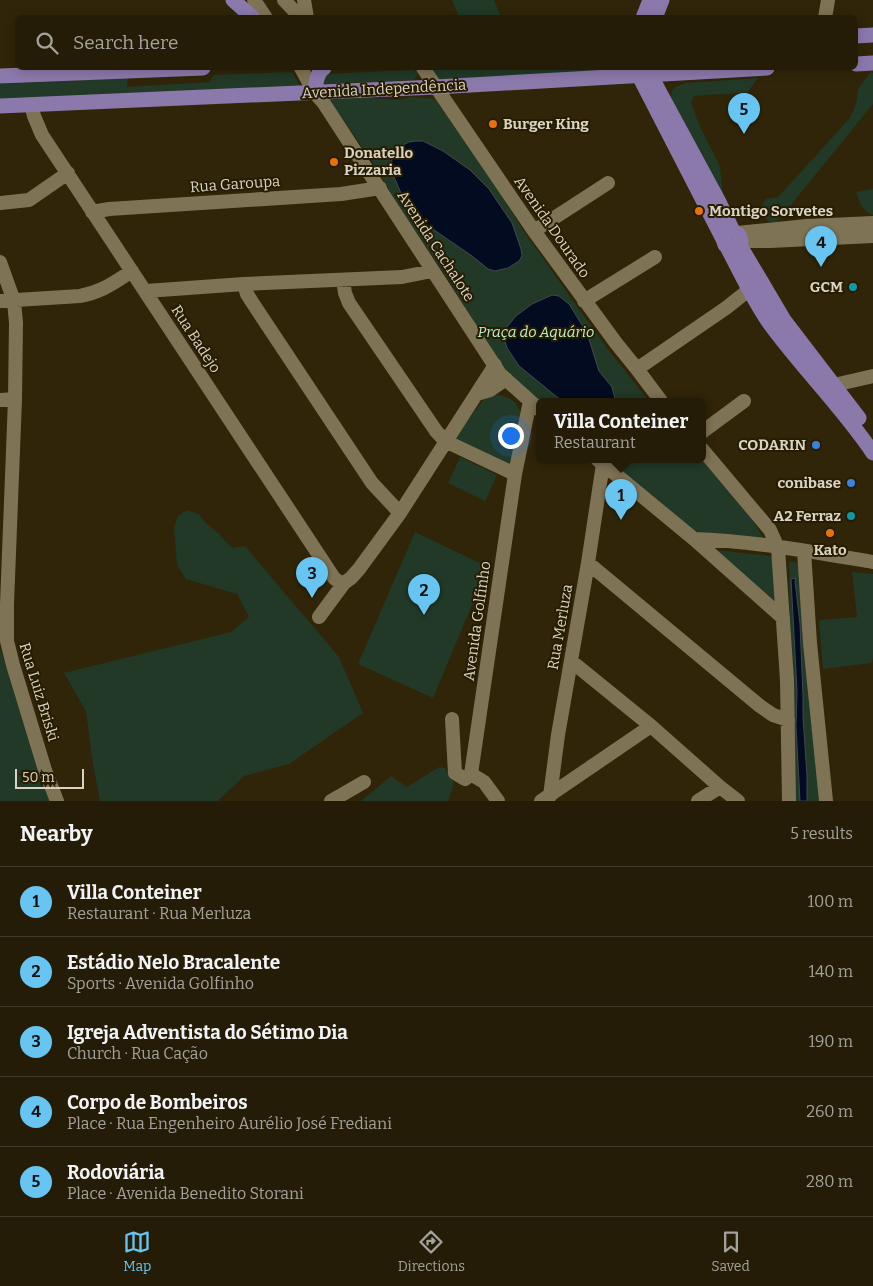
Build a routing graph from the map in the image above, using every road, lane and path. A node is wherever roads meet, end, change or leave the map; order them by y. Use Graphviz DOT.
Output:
graph roads {
  1 [pos="233,0"];
  2 [pos="254,0"];
  3 [pos="284,0"];
  4 [pos="304,0"];
  5 [pos="650,0"];
  6 [pos="662,0"];
  7 [pos="828,0"];
  8 [pos="250,15"];
  9 [pos="264,15"];
  10 [pos="298,15"];
  11 [pos="306,15"];
  12 [pos="644,15"];
  13 [pos="656,15"];
  14 [pos="826,15"];
  15 [pos="873,35"];
  16 [pos="858,36"];
  17 [pos="873,63"];
  18 [pos="858,64"];
  19 [pos="152,70"];
  20 [pos="302,70"];
  21 [pos="320,70"];
  22 [pos="424,70"];
  23 [pos="685,70"];
  24 [pos="644,71"];
  25 [pos="0,76"];
  26 [pos="436,87"];
  27 [pos="314,92"];
  28 [pos="31,105"];
  29 [pos="0,106"];
  30 [pos="68,173"];
  31 [pos="608,183"];
  32 [pos="380,188"];
  33 [pos="0,203"];
  34 [pos="92,212"];
  35 [pos="873,223"];
  36 [pos="534,231"];
  37 [pos="873,236"];
  38 [pos="733,239"];
  39 [pos="655,257"];
  40 [pos="0,262"];
  41 [pos="132,270"];
  42 [pos="432,271"];
  43 [pos="343,280"];
  44 [pos="244,284"];
  45 [pos="146,291"];
  46 [pos="752,295"];
  47 [pos="7,301"];
  48 [pos="584,301"];
  49 [pos="495,365"];
  50 [pos="637,369"];
  51 [pos="873,376"];
  52 [pos="506,380"];
  53 [pos="829,388"];
  54 [pos="477,394"];
  55 [pos="659,398"];
  56 [pos="15,399"];
  57 [pos="0,400"];
  58 [pos="744,401"];
  59 [pos="535,406"];
  60 [pos="706,429"];
  61 [pos="873,438"];
  62 [pos="445,441"];
  63 [pos="873,453"];
  64 [pos="706,455"];
  65 [pos="599,463"];
  66 [pos="600,463"];
  67 [pos="515,474"];
  68 [pos="5,500"];
  69 [pos="400,513"];
  70 [pos="694,539"];
  71 [pos="778,548"];
  72 [pos="804,551"];
  73 [pos="873,562"];
  74 [pos="588,564"];
  75 [pos="344,582"];
  76 [pos="319,617"];
  77 [pos="783,618"];
  78 [pos="571,661"];
  79 [pos="452,719"];
  80 [pos="788,720"];
  81 [pos="651,726"];
  82 [pos="471,774"];
  83 [pos="364,782"];
  84 [pos="720,787"];
  85 [pos="546,798"];
  86 [pos="57,801"];
  87 [pos="331,801"];
  88 [pos="498,801"];
  89 [pos="698,801"];
  90 [pos="738,801"];
  91 [pos="789,801"];
  92 [pos="826,801"];
  1 -- 8 [label="main road"];
  2 -- 9 [label="street"];
  3 -- 10 [label="street"];
  4 -- 11 [label="street"];
  5 -- 12 [label="main road"];
  6 -- 13 [label="main road"];
  7 -- 14 [label="street"];
  15 -- 16 [label="main road"];
  17 -- 18 [label="main road"];
  19 -- 25 [label="main road"];
  20 -- 27 [label="street, Avenida Cachalote"];
  21 -- 27 [label="main road"];
  22 -- 26 [label="street, Avenida Dourado"];
  23 -- 24 [label="main road, Avenida Independência"];
  24 -- 26 [label="main road, Avenida Independência"];
  24 -- 38 [label="main road"];
  26 -- 27 [label="main road, Avenida Independência"];
  26 -- 36 [label="street, Avenida Dourado"];
  27 -- 28 [label="main road, Avenida Independência"];
  27 -- 32 [label="street, Avenida Cachalote"];
  28 -- 29 [label="main road, Avenida Independência"];
  28 -- 30 [label="street, Rua Badejo"];
  30 -- 33 [label="street"];
  30 -- 34 [label="street, Rua Badejo"];
  31 -- 36 [label="street"];
  32 -- 34 [label="street, Rua Garoupa"];
  32 -- 42 [label="street, Avenida Cachalote"];
  34 -- 41 [label="street, Rua Badejo"];
  35 -- 38 [label="street"];
  36 -- 48 [label="street, Avenida Dourado"];
  37 -- 38 [label="street"];
  38 -- 46 [label="main road"];
  38 -- 53 [label="main road"];
  39 -- 48 [label="street"];
  40 -- 47 [label="street, Rua Luiz Briski"];
  41 -- 45 [label="street, Rua Badejo"];
  41 -- 47 [label="street"];
  42 -- 43 [label="street"];
  42 -- 49 [label="street, Avenida Cachalote"];
  43 -- 44 [label="street"];
  43 -- 62 [label="street"];
  44 -- 45 [label="street"];
  44 -- 69 [label="street"];
  45 -- 75 [label="street, Rua Badejo"];
  46 -- 50 [label="street"];
  46 -- 53 [label="main road"];
  47 -- 56 [label="street, Rua Luiz Briski"];
  48 -- 50 [label="street, Avenida Dourado"];
  49 -- 52 [label="street, Avenida Cachalote"];
  49 -- 54 [label="street"];
  50 -- 55 [label="street, Avenida Dourado"];
  51 -- 53 [label="street"];
  52 -- 54 [label="street"];
  52 -- 59 [label="street, Avenida Cachalote"];
  53 -- 61 [label="main road"];
  53 -- 63 [label="main road"];
  54 -- 62 [label="street"];
  56 -- 57 [label="street"];
  56 -- 68 [label="street, Rua Luiz Briski"];
  58 -- 60 [label="street"];
  59 -- 67 [label="street, Avenida Golfinho"];
  62 -- 67 [label="street"];
  62 -- 69 [label="street"];
  64 -- 71 [label="street"];
  65 -- 74 [label="street, Rua Merluza"];
  66 -- 70 [label="street"];
  67 -- 82 [label="street, Avenida Golfinho"];
  68 -- 86 [label="street, Rua Luiz Briski"];
  69 -- 75 [label="street"];
  70 -- 71 [label="street"];
  70 -- 77 [label="street"];
  71 -- 72 [label="street"];
  71 -- 77 [label="street"];
  72 -- 73 [label="street"];
  72 -- 92 [label="street"];
  74 -- 78 [label="street, Rua Merluza"];
  74 -- 80 [label="street"];
  75 -- 76 [label="street"];
  77 -- 80 [label="street"];
  78 -- 81 [label="street"];
  78 -- 85 [label="street, Rua Merluza"];
  79 -- 82 [label="street"];
  80 -- 91 [label="street"];
  81 -- 84 [label="street"];
  81 -- 85 [label="street"];
  82 -- 88 [label="street"];
  83 -- 87 [label="street"];
  84 -- 89 [label="street"];
  84 -- 90 [label="street"];
}
